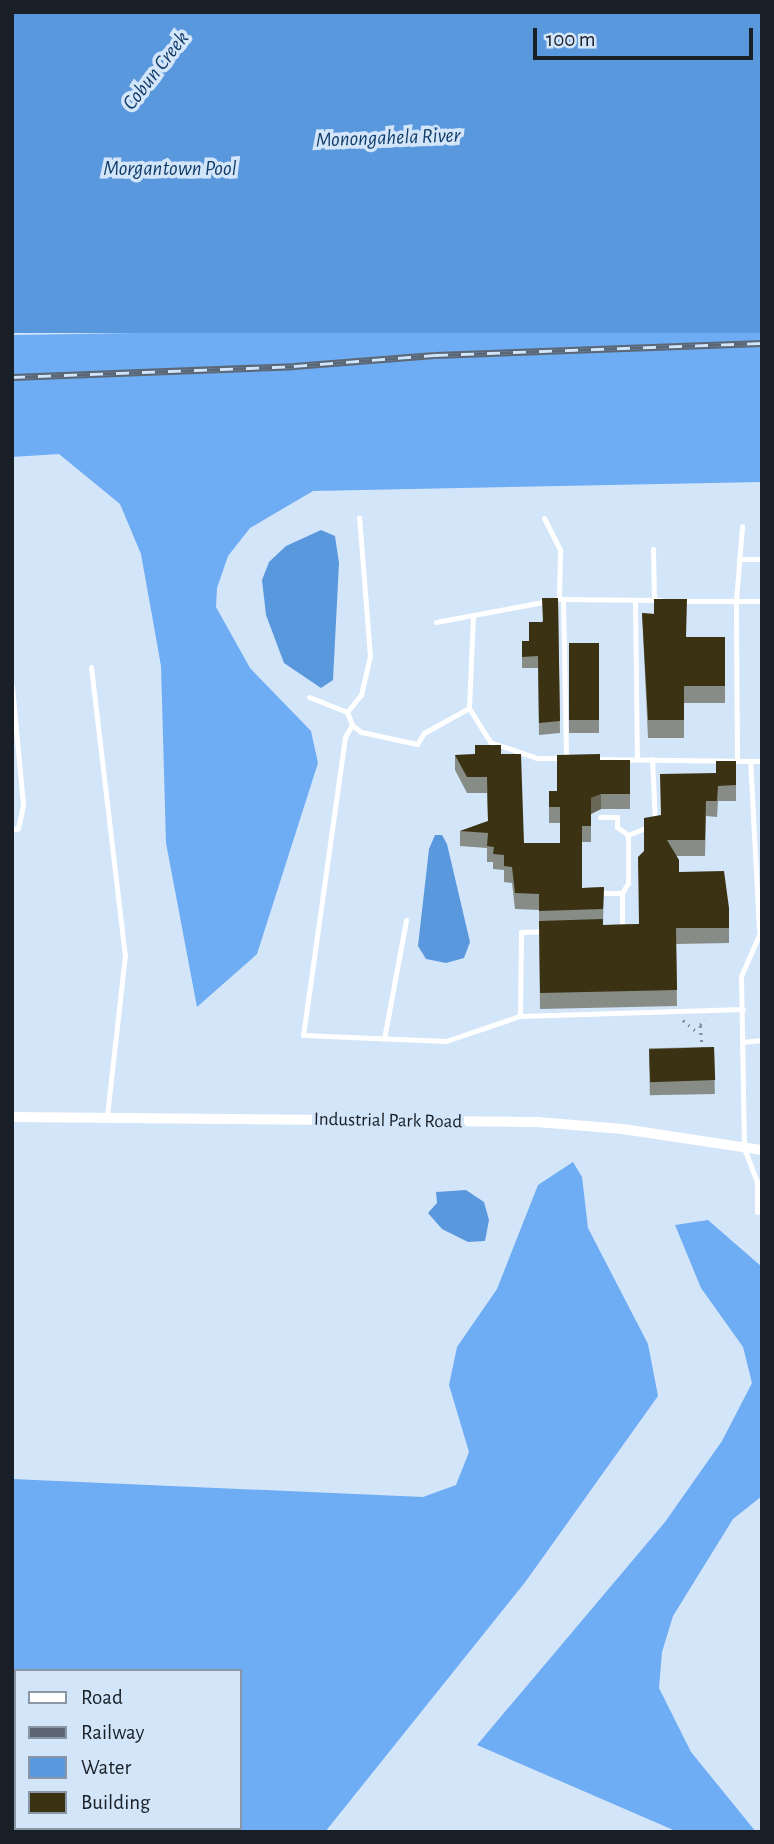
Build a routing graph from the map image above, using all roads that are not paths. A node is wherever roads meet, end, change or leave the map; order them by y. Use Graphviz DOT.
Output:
graph roads {
  1 [pos="359,516"];
  2 [pos="544,518"];
  3 [pos="741,526"];
  4 [pos="653,550"];
  5 [pos="739,559"];
  6 [pos="762,559"];
  7 [pos="561,599"];
  8 [pos="635,600"];
  9 [pos="654,600"];
  10 [pos="736,601"];
  11 [pos="762,601"];
  12 [pos="473,616"];
  13 [pos="436,622"];
  14 [pos="91,667"];
  15 [pos="12,686"];
  16 [pos="309,697"];
  17 [pos="469,708"];
  18 [pos="346,712"];
  19 [pos="352,725"];
  20 [pos="14,733"];
  21 [pos="566,758"];
  22 [pos="578,758"];
  23 [pos="590,759"];
  24 [pos="637,759"];
  25 [pos="652,759"];
  26 [pos="737,760"];
  27 [pos="750,761"];
  28 [pos="762,761"];
  29 [pos="600,817"];
  30 [pos="12,830"];
  31 [pos="628,835"];
  32 [pos="597,893"];
  33 [pos="622,893"];
  34 [pos="405,920"];
  35 [pos="610,929"];
  36 [pos="760,929"];
  37 [pos="559,931"];
  38 [pos="743,1009"];
  39 [pos="520,1016"];
  40 [pos="384,1039"];
  41 [pos="762,1041"];
  42 [pos="743,1042"];
  43 [pos="107,1115"];
  44 [pos="12,1117"];
  45 [pos="744,1147"];
  46 [pos="762,1150"];
  47 [pos="760,1182"];
  48 [pos="757,1212"];
  1 -- 18 [label="lane"];
  2 -- 7 [label="lane"];
  3 -- 5 [label="lane"];
  4 -- 9 [label="lane"];
  5 -- 6 [label="lane"];
  5 -- 10 [label="lane"];
  7 -- 8 [label="lane"];
  7 -- 12 [label="lane"];
  7 -- 21 [label="lane"];
  8 -- 9 [label="lane"];
  8 -- 24 [label="lane"];
  9 -- 10 [label="lane"];
  10 -- 11 [label="lane"];
  10 -- 26 [label="lane"];
  12 -- 13 [label="lane"];
  12 -- 17 [label="lane"];
  14 -- 43 [label="lane"];
  15 -- 20 [label="lane"];
  16 -- 18 [label="lane"];
  17 -- 19 [label="lane"];
  17 -- 21 [label="lane"];
  18 -- 19 [label="lane"];
  19 -- 40 [label="lane"];
  20 -- 30 [label="lane"];
  21 -- 22 [label="lane"];
  23 -- 24 [label="lane"];
  24 -- 25 [label="lane"];
  25 -- 26 [label="lane"];
  25 -- 31 [label="lane"];
  26 -- 27 [label="lane"];
  27 -- 28 [label="lane"];
  27 -- 36 [label="lane"];
  29 -- 31 [label="lane"];
  31 -- 33 [label="lane"];
  32 -- 33 [label="lane"];
  33 -- 35 [label="lane"];
  34 -- 40 [label="lane"];
  36 -- 38 [label="lane"];
  37 -- 39 [label="lane"];
  38 -- 39 [label="lane"];
  38 -- 42 [label="lane"];
  39 -- 40 [label="lane"];
  41 -- 42 [label="lane"];
  42 -- 45 [label="lane"];
  43 -- 44 [label="street, Industrial Park Road"];
  43 -- 45 [label="street, Industrial Park Road"];
  45 -- 46 [label="street, Industrial Park Road"];
  45 -- 47 [label="lane"];
  47 -- 48 [label="lane"];
}
